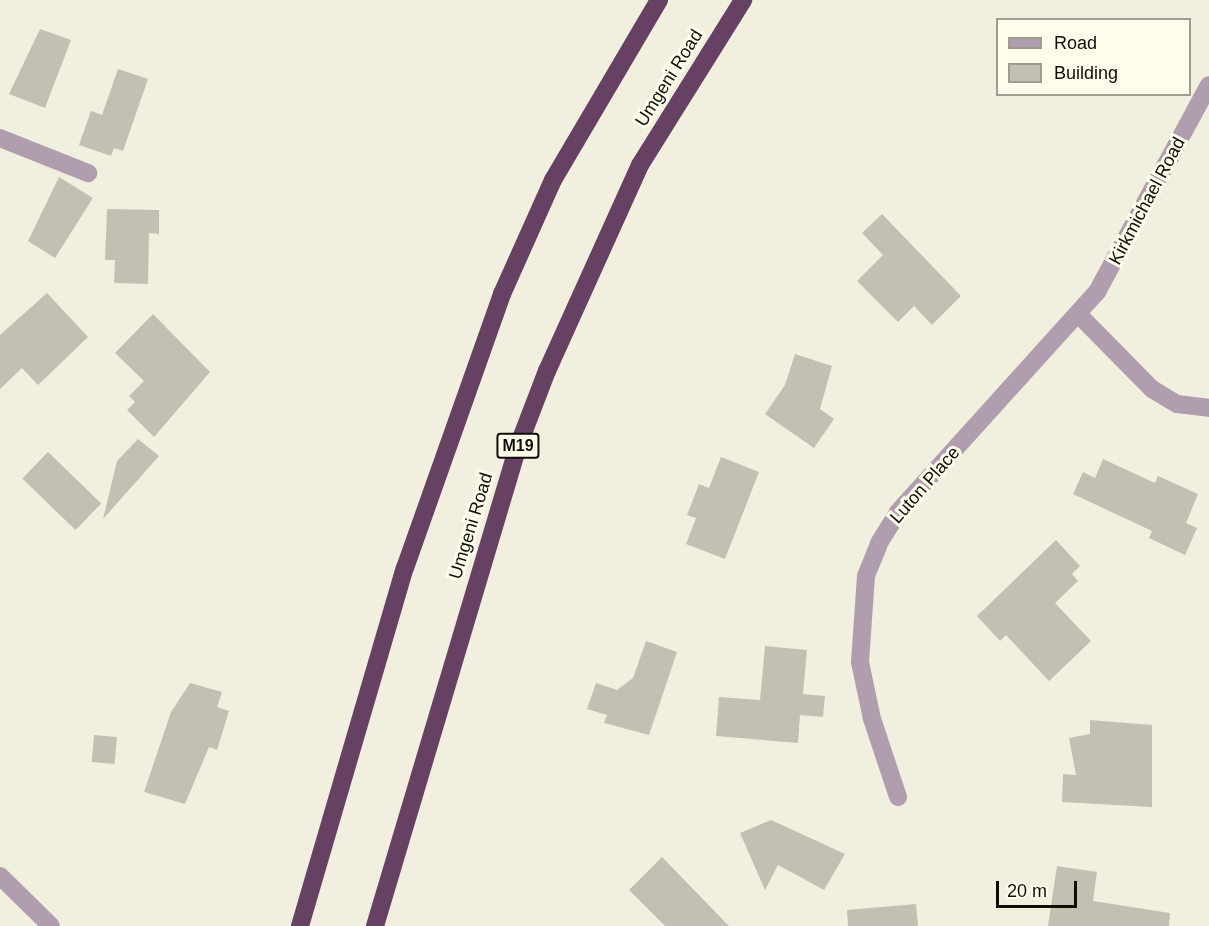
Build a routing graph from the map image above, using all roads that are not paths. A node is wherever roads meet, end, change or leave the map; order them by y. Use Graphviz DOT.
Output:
graph roads {
  1 [pos="659,0"];
  2 [pos="743,0"];
  3 [pos="1209,85"];
  4 [pos="0,138"];
  5 [pos="87,173"];
  6 [pos="1078,314"];
  7 [pos="1209,408"];
  8 [pos="898,797"];
  9 [pos="0,876"];
  10 [pos="51,926"];
  11 [pos="300,926"];
  12 [pos="375,926"];
  1 -- 11 [label="highway"];
  2 -- 12 [label="highway, Umgeni Road / M19"];
  3 -- 6 [label="street, Kirkmichael Road"];
  4 -- 5 [label="street"];
  6 -- 7 [label="street"];
  6 -- 8 [label="street, Luton Place"];
  9 -- 10 [label="street"];
}
